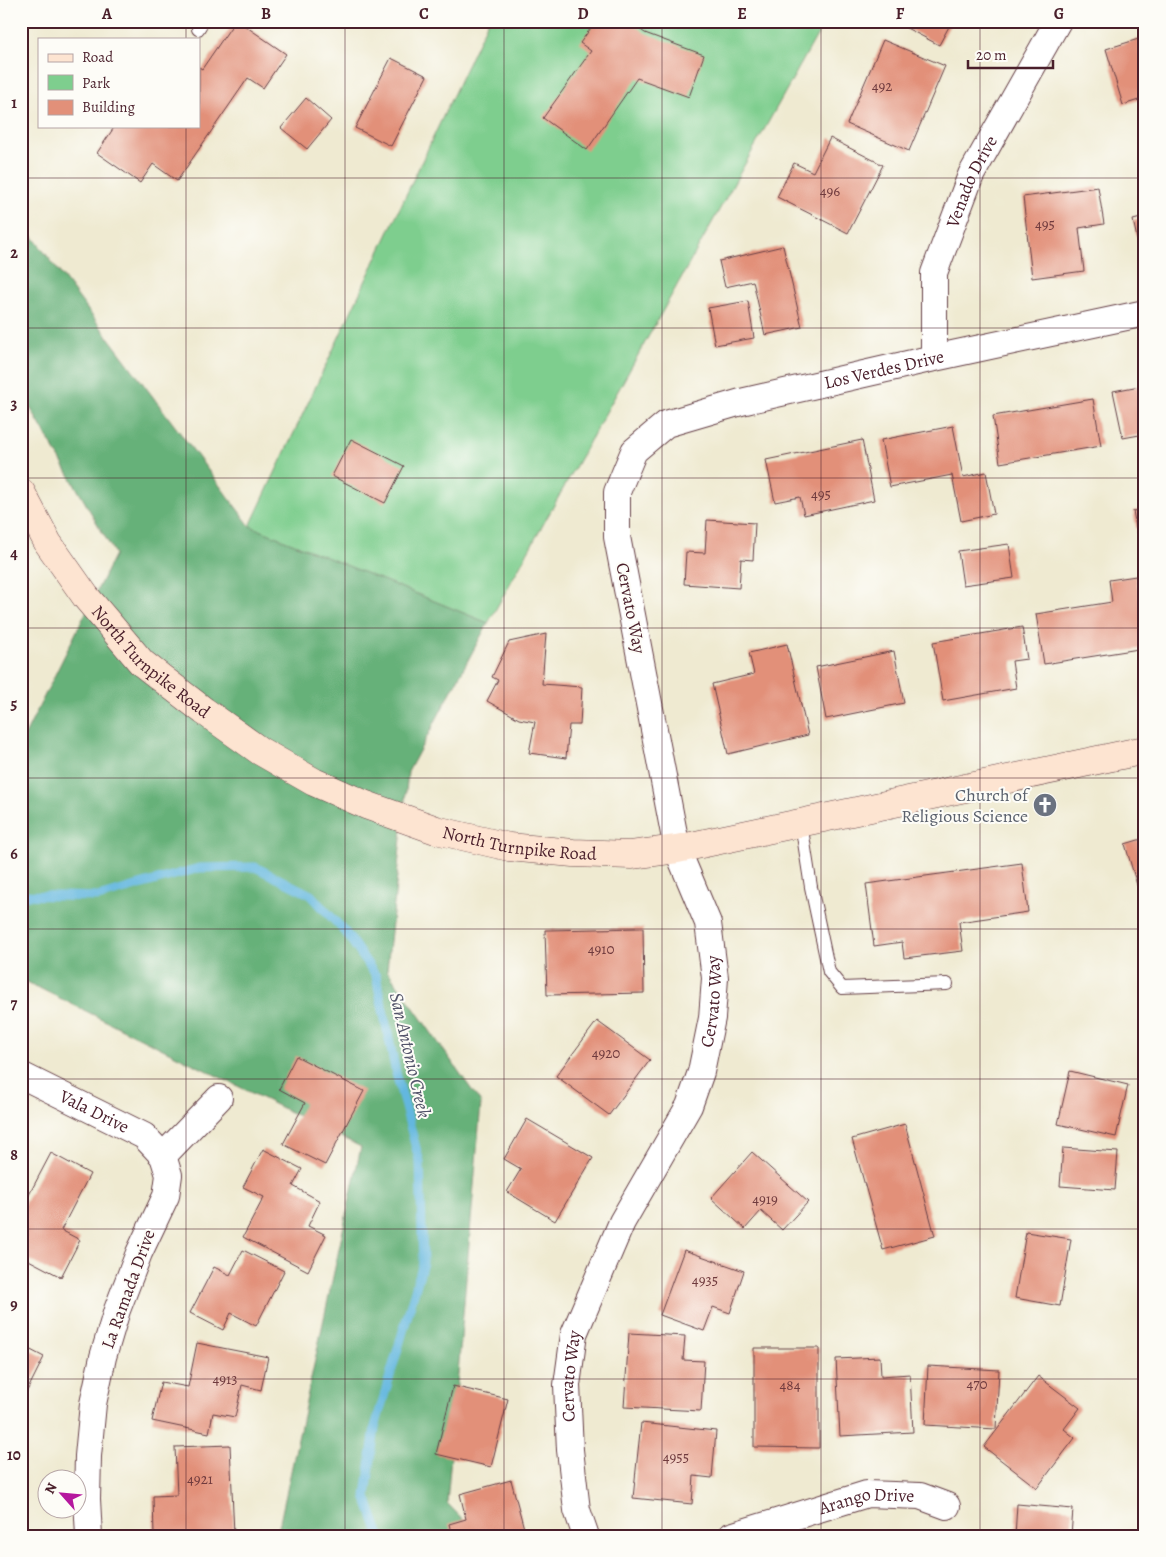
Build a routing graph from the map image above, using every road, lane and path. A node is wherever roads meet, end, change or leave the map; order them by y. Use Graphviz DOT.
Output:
graph roads {
  1 [pos="1058,21"];
  2 [pos="1145,313"];
  3 [pos="934,358"];
  4 [pos="634,451"];
  5 [pos="21,492"];
  6 [pos="1145,750"];
  7 [pos="801,823"];
  8 [pos="677,849"];
  9 [pos="947,984"];
  10 [pos="21,1075"];
  11 [pos="219,1098"];
  12 [pos="163,1156"];
  13 [pos="946,1506"];
  14 [pos="89,1536"];
  15 [pos="586,1536"];
  16 [pos="731,1536"];
  1 -- 3 [label="street, Venado Drive"];
  2 -- 3 [label="street, Los Verdes Drive"];
  3 -- 4 [label="street, Los Verdes Drive"];
  4 -- 8 [label="street, Cervato Way"];
  5 -- 8 [label="main road, North Turnpike Road"];
  6 -- 7 [label="main road, North Turnpike Road"];
  7 -- 8 [label="main road, North Turnpike Road"];
  7 -- 9 [label="lane"];
  8 -- 15 [label="street, Cervato Way"];
  10 -- 12 [label="street, Vala Drive"];
  11 -- 12 [label="street"];
  12 -- 14 [label="street, La Ramada Drive"];
  13 -- 16 [label="street, Arango Drive"];
}
